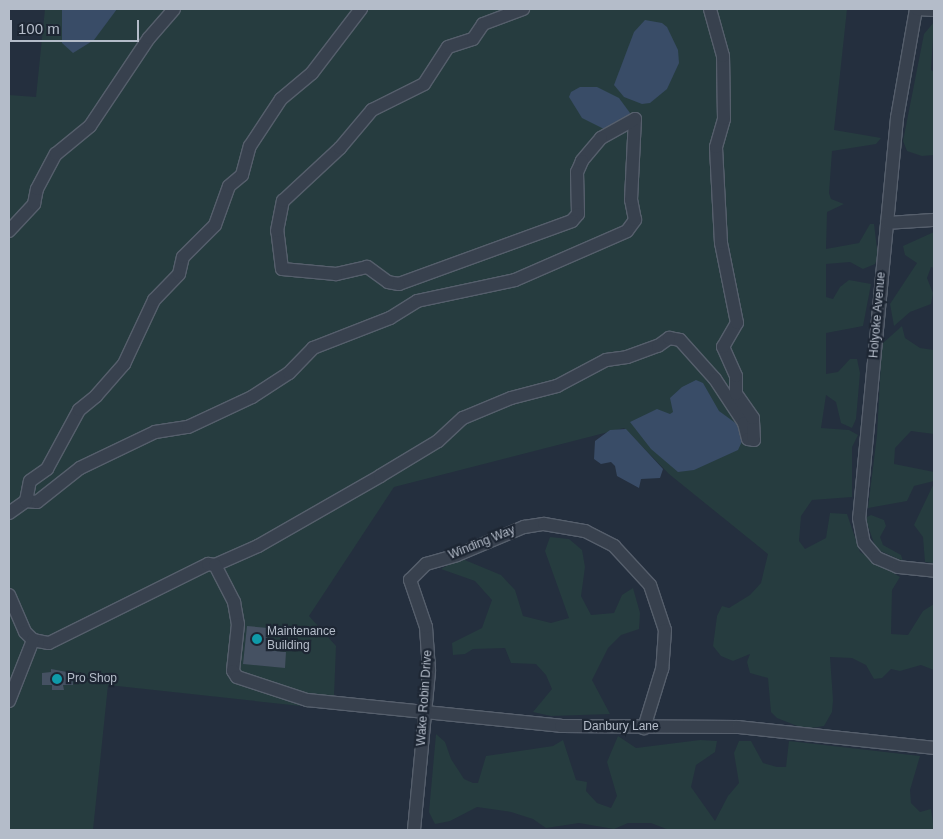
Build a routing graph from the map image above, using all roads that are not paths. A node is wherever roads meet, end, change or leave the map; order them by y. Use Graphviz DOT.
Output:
graph roads {
  1 [pos="174,9"];
  2 [pos="361,9"];
  3 [pos="523,9"];
  4 [pos="710,9"];
  5 [pos="916,9"];
  6 [pos="934,10"];
  7 [pos="934,220"];
  8 [pos="887,223"];
  9 [pos="9,231"];
  10 [pos="26,501"];
  11 [pos="9,513"];
  12 [pos="215,565"];
  13 [pos="417,570"];
  14 [pos="934,571"];
  15 [pos="9,595"];
  16 [pos="33,640"];
  17 [pos="9,701"];
  18 [pos="424,712"];
  19 [pos="644,728"];
  20 [pos="934,748"];
  21 [pos="414,830"];
  1 -- 9 [label="street"];
  2 -- 10 [label="street"];
  3 -- 10 [label="street"];
  4 -- 12 [label="street"];
  5 -- 6 [label="street"];
  5 -- 8 [label="street, Holyoke Avenue"];
  7 -- 8 [label="street"];
  8 -- 14 [label="street, Holyoke Avenue"];
  10 -- 11 [label="street"];
  12 -- 16 [label="street"];
  12 -- 18 [label="street, Danbury Lane"];
  13 -- 18 [label="street, Wake Robin Drive"];
  13 -- 19 [label="street, Winding Way"];
  15 -- 16 [label="street"];
  16 -- 17 [label="street"];
  18 -- 19 [label="street, Danbury Lane"];
  18 -- 21 [label="street, Wake Robin Drive"];
  19 -- 20 [label="street, Danbury Lane"];
}
